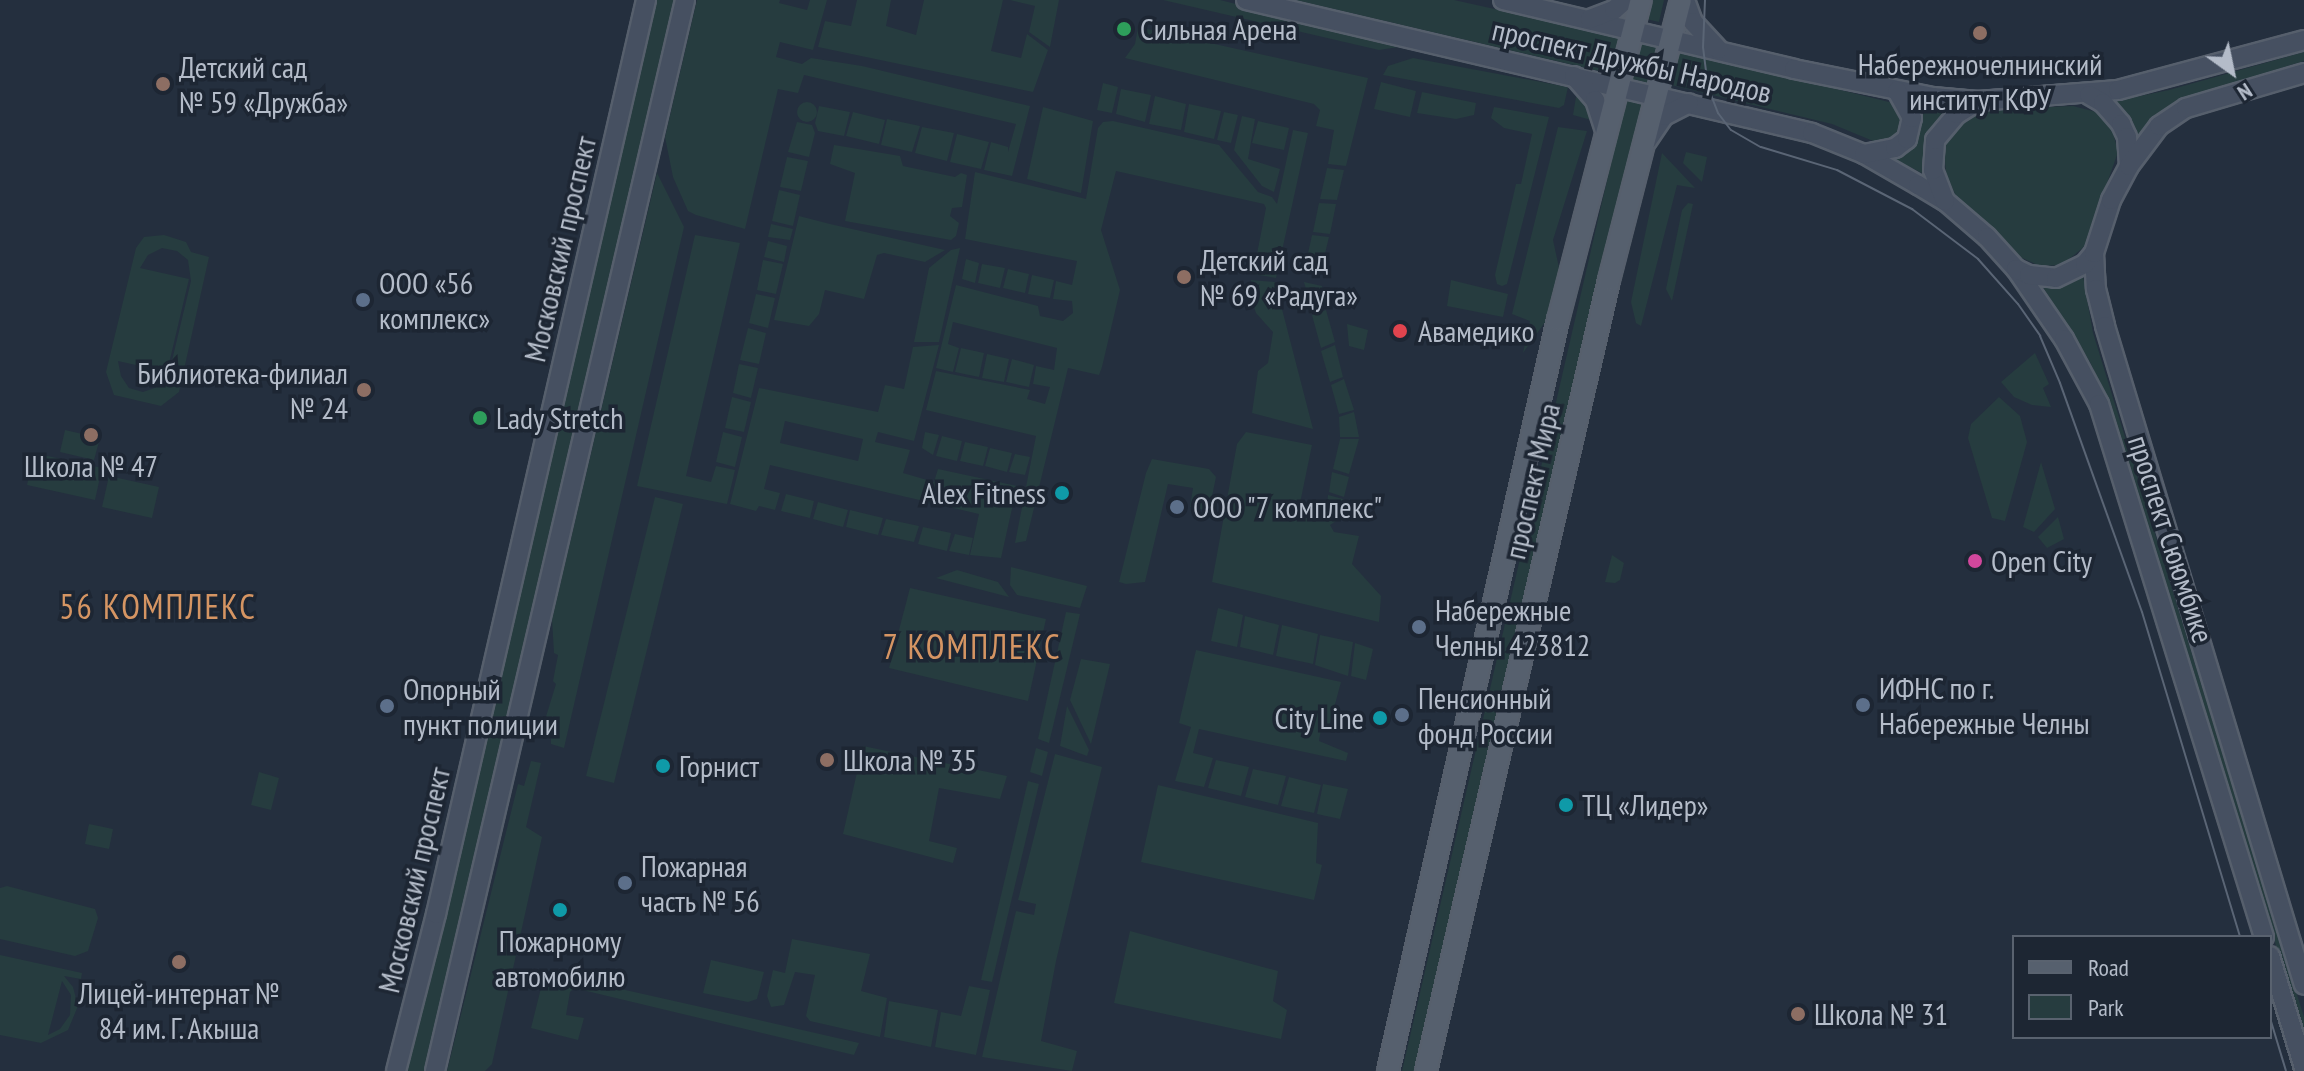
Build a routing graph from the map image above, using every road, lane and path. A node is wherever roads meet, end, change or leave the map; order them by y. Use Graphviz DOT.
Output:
graph roads {
  1 [pos="646,0"];
  2 [pos="685,0"];
  3 [pos="1503,0"];
  4 [pos="1625,0"];
  5 [pos="1641,0"];
  6 [pos="1683,0"];
  7 [pos="1251,1"];
  8 [pos="1587,20"];
  9 [pos="1633,30"];
  10 [pos="1671,39"];
  11 [pos="2304,40"];
  12 [pos="1720,51"];
  13 [pos="2304,73"];
  14 [pos="1574,76"];
  15 [pos="1618,86"];
  16 [pos="1897,91"];
  17 [pos="1657,95"];
  18 [pos="2089,95"];
  19 [pos="1978,101"];
  20 [pos="1689,103"];
  21 [pos="1606,133"];
  22 [pos="1645,143"];
  23 [pos="1864,154"];
  24 [pos="2129,166"];
  25 [pos="1945,201"];
  26 [pos="2094,253"];
  27 [pos="2016,269"];
  28 [pos="2263,935"];
  29 [pos="2272,963"];
  30 [pos="2304,985"];
  31 [pos="2304,1068"];
  32 [pos="396,1071"];
  33 [pos="435,1071"];
  34 [pos="1388,1071"];
  35 [pos="1426,1071"];
  1 -- 32 [label="main road, Московский проспект"];
  2 -- 33 [label="main road"];
  3 -- 8 [label="main road, проспект Дружбы Народов"];
  4 -- 8 [label="main road"];
  5 -- 9 [label="main road, проспект Мира"];
  6 -- 10 [label="main road, проспект Мира"];
  6 -- 12 [label="main road"];
  7 -- 14 [label="main road, проспект Дружбы Народов"];
  8 -- 9 [label="main road, проспект Дружбы Народов"];
  9 -- 10 [label="main road, проспект Дружбы Народов"];
  9 -- 15 [label="main road, проспект Мира"];
  10 -- 12 [label="main road, проспект Дружбы Народов"];
  10 -- 17 [label="main road, проспект Мира"];
  11 -- 18 [label="main road, проспект Дружбы Народов"];
  12 -- 16 [label="main road, проспект Дружбы Народов"];
  13 -- 24 [label="main road"];
  14 -- 15 [label="main road, проспект Дружбы Народов"];
  14 -- 21 [label="main road"];
  15 -- 17 [label="main road, проспект Дружбы Народов"];
  15 -- 21 [label="main road, проспект Мира"];
  16 -- 19 [label="main road, проспект Дружбы Народов"];
  16 -- 23 [label="main road"];
  17 -- 20 [label="main road, проспект Дружбы Народов"];
  17 -- 22 [label="main road, проспект Мира"];
  18 -- 19 [label="main road, проспект Дружбы Народов"];
  18 -- 24 [label="main road"];
  19 -- 25 [label="main road"];
  20 -- 22 [label="main road"];
  20 -- 23 [label="main road, проспект Дружбы Народов"];
  21 -- 34 [label="main road, проспект Мира"];
  22 -- 35 [label="main road, проспект Мира"];
  23 -- 25 [label="main road, проспект Дружбы Народов"];
  24 -- 26 [label="main road"];
  25 -- 27 [label="main road, проспект Сююмбике"];
  26 -- 27 [label="main road"];
  26 -- 30 [label="main road, проспект Сююмбике"];
  27 -- 28 [label="main road, проспект Сююмбике"];
  29 -- 31 [label="main road"];
}
